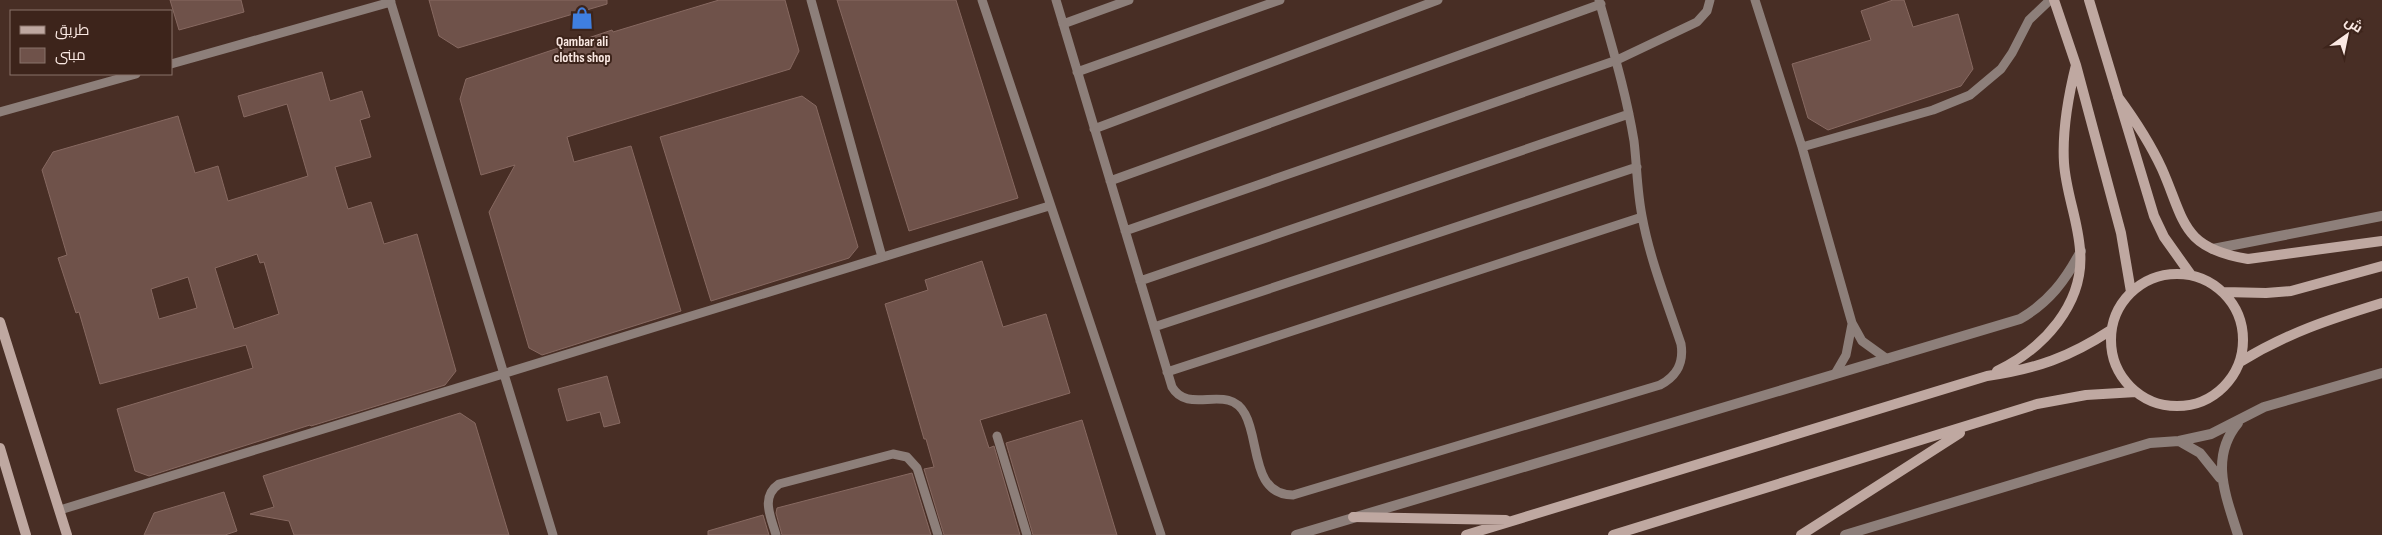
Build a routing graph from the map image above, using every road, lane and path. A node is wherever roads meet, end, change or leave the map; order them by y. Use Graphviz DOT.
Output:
graph roads {
  1 [pos="811,0"];
  2 [pos="982,0"];
  3 [pos="1056,0"];
  4 [pos="1129,0"];
  5 [pos="1280,0"];
  6 [pos="1438,0"];
  7 [pos="1710,0"];
  8 [pos="1755,0"];
  9 [pos="2050,0"];
  10 [pos="2054,0"];
  11 [pos="2089,0"];
  12 [pos="391,1"];
  13 [pos="1600,2"];
  14 [pos="1063,24"];
  15 [pos="1617,60"];
  16 [pos="172,64"];
  17 [pos="2076,65"];
  18 [pos="1078,72"];
  19 [pos="132,75"];
  20 [pos="2118,97"];
  21 [pos="0,112"];
  22 [pos="1629,114"];
  23 [pos="1094,129"];
  24 [pos="1802,147"];
  25 [pos="1637,167"];
  26 [pos="1110,181"];
  27 [pos="1049,206"];
  28 [pos="2382,216"];
  29 [pos="1642,217"];
  30 [pos="1125,231"];
  31 [pos="2382,242"];
  32 [pos="2213,249"];
  33 [pos="2080,251"];
  34 [pos="882,257"];
  35 [pos="2382,266"];
  36 [pos="2191,275"];
  37 [pos="1140,281"];
  38 [pos="2131,292"];
  39 [pos="2224,292"];
  40 [pos="2380,304"];
  41 [pos="0,322"];
  42 [pos="1852,323"];
  43 [pos="1154,327"];
  44 [pos="2111,330"];
  45 [pos="1887,359"];
  46 [pos="2240,362"];
  47 [pos="1167,372"];
  48 [pos="504,373"];
  49 [pos="2382,373"];
  50 [pos="1835,374"];
  51 [pos="1987,376"];
  52 [pos="2136,392"];
  53 [pos="2240,420"];
  54 [pos="1970,426"];
  55 [pos="997,436"];
  56 [pos="2179,441"];
  57 [pos="0,448"];
  58 [pos="2222,481"];
  59 [pos="60,510"];
  60 [pos="1353,517"];
  61 [pos="1514,520"];
  62 [pos="26,535"];
  63 [pos="68,535"];
  64 [pos="553,535"];
  65 [pos="776,535"];
  66 [pos="938,535"];
  67 [pos="1027,535"];
  68 [pos="1161,535"];
  69 [pos="1296,535"];
  70 [pos="1466,535"];
  71 [pos="1613,535"];
  72 [pos="1801,535"];
  73 [pos="1845,535"];
  74 [pos="2238,535"];
  1 -- 34 [label="lane"];
  2 -- 27 [label="lane"];
  3 -- 14 [label="lane"];
  4 -- 14 [label="lane"];
  5 -- 18 [label="lane"];
  6 -- 23 [label="lane"];
  7 -- 15 [label="lane"];
  8 -- 24 [label="lane"];
  9 -- 24 [label="lane"];
  10 -- 17 [label="main road"];
  11 -- 20 [label="main road"];
  12 -- 16 [label="lane"];
  12 -- 48 [label="lane"];
  13 -- 15 [label="lane"];
  13 -- 26 [label="lane"];
  14 -- 18 [label="lane"];
  15 -- 22 [label="lane"];
  15 -- 30 [label="lane"];
  17 -- 33 [label="main road"];
  17 -- 38 [label="main road"];
  18 -- 23 [label="lane"];
  19 -- 21 [label="lane"];
  20 -- 32 [label="main road"];
  20 -- 36 [label="main road"];
  22 -- 25 [label="lane"];
  22 -- 37 [label="lane"];
  23 -- 26 [label="lane"];
  24 -- 42 [label="lane"];
  25 -- 29 [label="lane"];
  25 -- 43 [label="lane"];
  26 -- 30 [label="lane"];
  27 -- 34 [label="lane"];
  27 -- 68 [label="lane"];
  28 -- 32 [label="street"];
  29 -- 47 [label="lane"];
  29 -- 47 [label="lane"];
  30 -- 37 [label="lane"];
  31 -- 32 [label="main road"];
  33 -- 45 [label="street"];
  33 -- 51 [label="main road"];
  34 -- 48 [label="lane"];
  35 -- 39 [label="main road"];
  36 -- 38 [label="main road"];
  36 -- 39 [label="main road"];
  37 -- 43 [label="lane"];
  38 -- 44 [label="main road"];
  39 -- 46 [label="main road"];
  40 -- 46 [label="main road"];
  41 -- 59 [label="main road"];
  42 -- 45 [label="lane"];
  42 -- 50 [label="lane"];
  43 -- 47 [label="lane"];
  44 -- 51 [label="main road"];
  44 -- 52 [label="main road"];
  45 -- 50 [label="street"];
  46 -- 52 [label="main road"];
  48 -- 59 [label="lane"];
  48 -- 64 [label="lane"];
  49 -- 53 [label="street"];
  50 -- 60 [label="street"];
  51 -- 61 [label="main road"];
  52 -- 54 [label="main road"];
  53 -- 56 [label="street"];
  53 -- 58 [label="street"];
  54 -- 71 [label="main road"];
  54 -- 72 [label="main road"];
  55 -- 67 [label="lane"];
  56 -- 58 [label="street"];
  56 -- 73 [label="street"];
  57 -- 62 [label="main road"];
  58 -- 74 [label="street"];
  59 -- 63 [label="main road"];
  60 -- 61 [label="main road"];
  60 -- 69 [label="street"];
  61 -- 70 [label="main road"];
  65 -- 66 [label="lane"];
}
